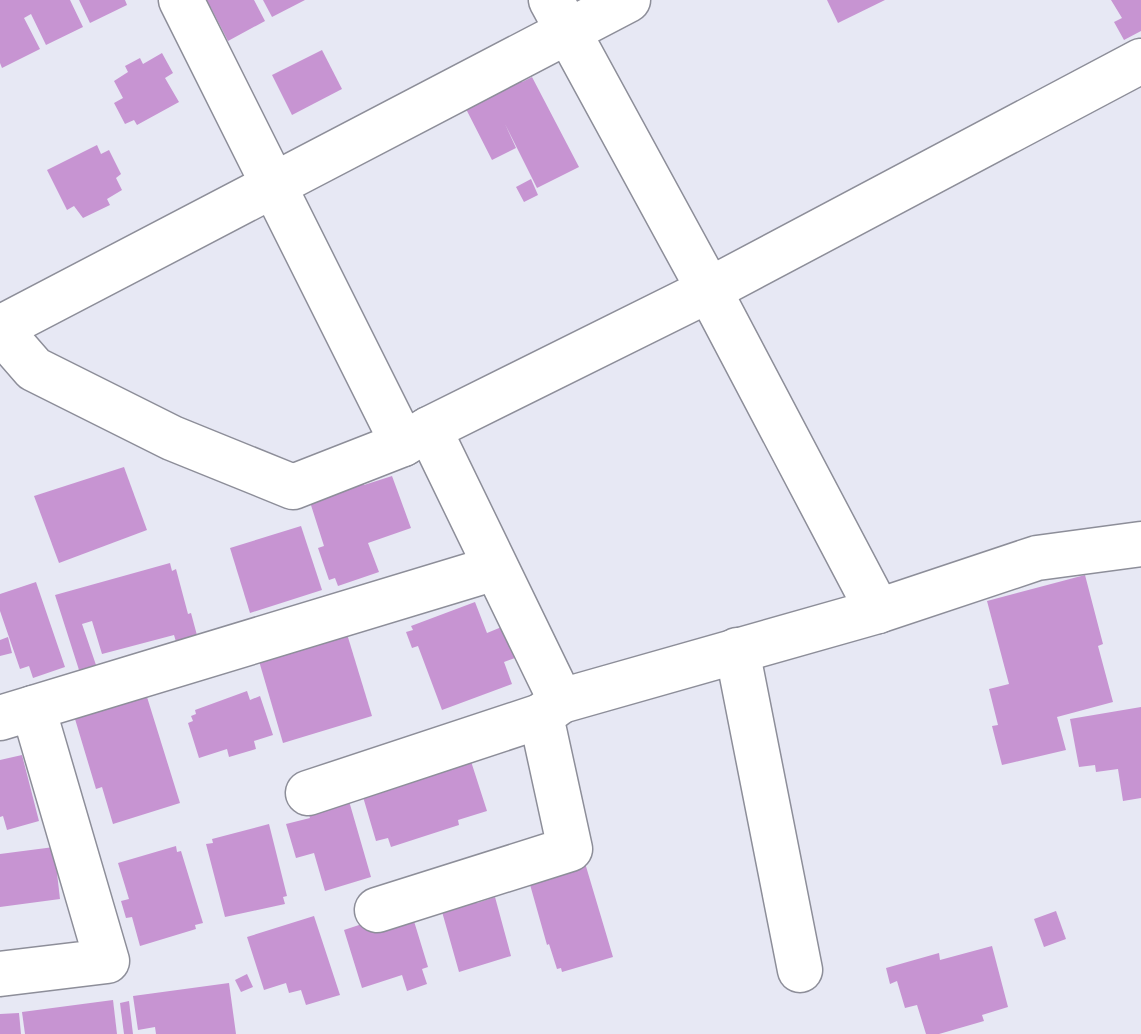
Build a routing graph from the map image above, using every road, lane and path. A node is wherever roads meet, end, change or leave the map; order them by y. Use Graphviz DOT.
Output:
graph roads {
  1 [pos="181,0"];
  2 [pos="628,0"];
  3 [pos="559,16"];
  4 [pos="1141,61"];
  5 [pos="274,185"];
  6 [pos="709,290"];
  7 [pos="0,329"];
  8 [pos="416,436"];
  9 [pos="1141,544"];
  10 [pos="495,568"];
  11 [pos="878,611"];
  12 [pos="737,650"];
  13 [pos="551,708"];
  14 [pos="16,713"];
  15 [pos="308,793"];
  16 [pos="377,910"];
  17 [pos="800,970"];
  18 [pos="0,974"];
  1 -- 5 [label="street"];
  2 -- 3 [label="street"];
  3 -- 5 [label="street"];
  3 -- 6 [label="street"];
  4 -- 6 [label="street"];
  5 -- 7 [label="street"];
  5 -- 8 [label="street"];
  6 -- 8 [label="street"];
  6 -- 11 [label="street"];
  7 -- 8 [label="street"];
  8 -- 10 [label="street"];
  9 -- 11 [label="street"];
  10 -- 13 [label="street"];
  10 -- 14 [label="street"];
  11 -- 12 [label="street"];
  12 -- 13 [label="street"];
  12 -- 17 [label="street"];
  13 -- 15 [label="street"];
  13 -- 16 [label="street"];
  14 -- 18 [label="street"];
}
